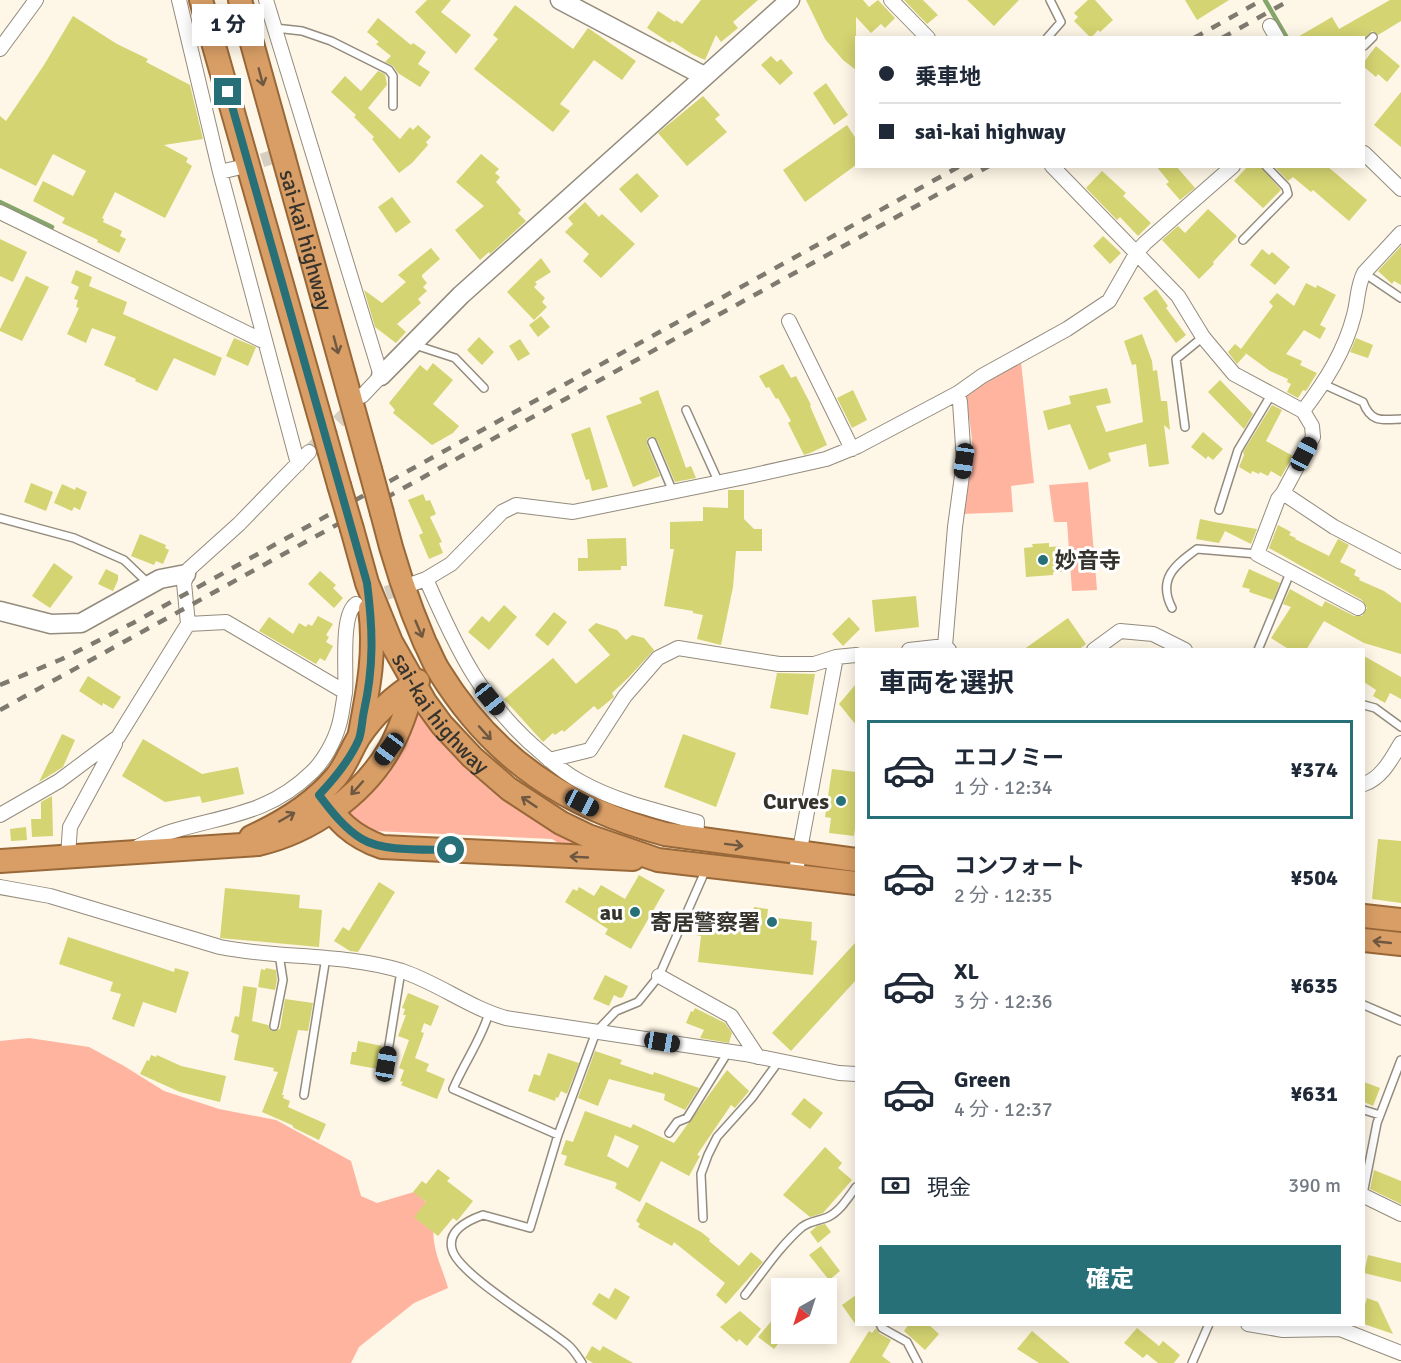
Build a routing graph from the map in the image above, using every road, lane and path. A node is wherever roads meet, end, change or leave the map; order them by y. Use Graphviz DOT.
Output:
graph roads {
  1 [pos="36,0"];
  2 [pos="180,0"];
  3 [pos="201,0"];
  4 [pos="240,0"];
  5 [pos="277,0"];
  6 [pos="560,0"];
  7 [pos="790,0"];
  8 [pos="891,0"];
  9 [pos="1050,0"];
  10 [pos="268,7"];
  11 [pos="275,28"];
  12 [pos="926,36"];
  13 [pos="1049,36"];
  14 [pos="1373,37"];
  15 [pos="1365,45"];
  16 [pos="0,49"];
  17 [pos="704,76"];
  18 [pos="393,106"];
  19 [pos="1365,154"];
  20 [pos="237,168"];
  21 [pos="1054,168"];
  22 [pos="1268,168"];
  23 [pos="1225,169"];
  24 [pos="220,172"];
  25 [pos="1401,189"];
  26 [pos="0,212"];
  27 [pos="1401,233"];
  28 [pos="1243,240"];
  29 [pos="1137,252"];
  30 [pos="1364,273"];
  31 [pos="1401,298"];
  32 [pos="789,321"];
  33 [pos="1203,337"];
  34 [pos="265,342"];
  35 [pos="413,344"];
  36 [pos="381,376"];
  37 [pos="1323,384"];
  38 [pos="484,388"];
  39 [pos="958,393"];
  40 [pos="1271,395"];
  41 [pos="362,396"];
  42 [pos="686,410"];
  43 [pos="1303,411"];
  44 [pos="1401,419"];
  45 [pos="1185,427"];
  46 [pos="652,442"];
  47 [pos="852,449"];
  48 [pos="309,452"];
  49 [pos="298,464"];
  50 [pos="719,483"];
  51 [pos="673,492"];
  52 [pos="1283,493"];
  53 [pos="1220,510"];
  54 [pos="0,518"];
  55 [pos="1257,554"];
  56 [pos="1401,562"];
  57 [pos="1290,573"];
  58 [pos="186,574"];
  59 [pos="426,579"];
  60 [pos="367,583"];
  61 [pos="412,584"];
  62 [pos="150,585"];
  63 [pos="357,604"];
  64 [pos="1172,608"];
  65 [pos="1358,608"];
  66 [pos="0,611"];
  67 [pos="188,624"];
  68 [pos="947,648"];
  69 [pos="1097,648"];
  70 [pos="1181,648"];
  71 [pos="1259,648"];
  72 [pos="855,655"];
  73 [pos="836,657"];
  74 [pos="438,670"];
  75 [pos="415,683"];
  76 [pos="345,692"];
  77 [pos="1365,705"];
  78 [pos="1401,727"];
  79 [pos="118,737"];
  80 [pos="359,738"];
  81 [pos="1401,743"];
  82 [pos="549,760"];
  83 [pos="1365,783"];
  84 [pos="325,804"];
  85 [pos="0,815"];
  86 [pos="639,817"];
  87 [pos="125,852"];
  88 [pos="799,853"];
  89 [pos="68,856"];
  90 [pos="855,860"];
  91 [pos="0,861"];
  92 [pos="658,861"];
  93 [pos="707,866"];
  94 [pos="795,876"];
  95 [pos="855,883"];
  96 [pos="0,887"];
  97 [pos="1365,916"];
  98 [pos="1401,920"];
  99 [pos="1365,940"];
  100 [pos="1401,944"];
  101 [pos="279,953"];
  102 [pos="326,957"];
  103 [pos="401,971"];
  104 [pos="659,976"];
  105 [pos="1365,1005"];
  106 [pos="489,1013"];
  107 [pos="1401,1021"];
  108 [pos="274,1026"];
  109 [pos="596,1032"];
  110 [pos="728,1052"];
  111 [pos="758,1057"];
  112 [pos="1401,1060"];
  113 [pos="779,1061"];
  114 [pos="386,1064"];
  115 [pos="855,1074"];
  116 [pos="304,1095"];
  117 [pos="1365,1110"];
  118 [pos="1380,1115"];
  119 [pos="669,1133"];
  120 [pos="558,1135"];
  121 [pos="1365,1184"];
  122 [pos="855,1188"];
  123 [pos="1365,1196"];
  124 [pos="1401,1214"];
  125 [pos="703,1218"];
  126 [pos="746,1295"];
  127 [pos="881,1326"];
  128 [pos="1208,1326"];
  129 [pos="1260,1326"];
  130 [pos="1401,1353"];
  131 [pos="582,1363"];
  132 [pos="918,1363"];
  133 [pos="1192,1363"];
  1 -- 16 [label="street"];
  2 -- 24 [label="street"];
  3 -- 60 [label="highway, sai-kai highway, bridge"];
  4 -- 74 [label="highway, sai-kai highway, one-way, bridge"];
  5 -- 10 [label="lane"];
  6 -- 17 [label="street"];
  7 -- 17 [label="street"];
  8 -- 12 [label="street"];
  9 -- 13 [label="lane"];
  10 -- 11 [label="street"];
  11 -- 18 [label="lane"];
  11 -- 36 [label="street"];
  14 -- 15 [label="lane"];
  17 -- 35 [label="street"];
  19 -- 25 [label="street"];
  20 -- 24 [label="street"];
  21 -- 29 [label="street"];
  22 -- 28 [label="lane"];
  23 -- 29 [label="street"];
  24 -- 34 [label="street"];
  26 -- 34 [label="street"];
  27 -- 30 [label="street"];
  29 -- 33 [label="street"];
  29 -- 39 [label="street"];
  30 -- 31 [label="lane"];
  30 -- 37 [label="street"];
  32 -- 47 [label="street"];
  33 -- 40 [label="street"];
  33 -- 45 [label="lane"];
  34 -- 49 [label="street"];
  35 -- 36 [label="street"];
  35 -- 38 [label="lane"];
  36 -- 41 [label="street"];
  37 -- 43 [label="street"];
  37 -- 44 [label="lane"];
  39 -- 47 [label="street"];
  39 -- 68 [label="street"];
  40 -- 43 [label="street"];
  40 -- 53 [label="lane"];
  42 -- 50 [label="lane"];
  43 -- 52 [label="street"];
  46 -- 51 [label="lane"];
  47 -- 50 [label="street"];
  48 -- 49 [label="street"];
  49 -- 58 [label="street"];
  50 -- 51 [label="street"];
  51 -- 59 [label="street"];
  52 -- 55 [label="street"];
  52 -- 56 [label="street"];
  54 -- 62 [label="lane"];
  55 -- 57 [label="street"];
  55 -- 64 [label="lane"];
  57 -- 65 [label="street"];
  57 -- 71 [label="lane"];
  58 -- 62 [label="street"];
  58 -- 67 [label="street"];
  59 -- 61 [label="street"];
  59 -- 82 [label="street"];
  60 -- 75 [label="highway, sai-kai highway"];
  60 -- 80 [label="highway"];
  62 -- 66 [label="street"];
  63 -- 76 [label="street"];
  67 -- 76 [label="street"];
  67 -- 79 [label="street"];
  69 -- 70 [label="street"];
  72 -- 73 [label="street"];
  73 -- 82 [label="street"];
  73 -- 88 [label="street"];
  74 -- 75 [label="highway"];
  74 -- 86 [label="highway, sai-kai highway, one-way"];
  75 -- 80 [label="highway"];
  75 -- 84 [label="highway, one-way"];
  92 -- 75 [label="highway, sai-kai highway, one-way"];
  76 -- 87 [label="street"];
  77 -- 78 [label="lane"];
  79 -- 85 [label="street"];
  79 -- 89 [label="street"];
  80 -- 84 [label="highway"];
  81 -- 83 [label="street"];
  82 -- 86 [label="street"];
  84 -- 87 [label="highway"];
  92 -- 84 [label="highway, one-way"];
  86 -- 88 [label="highway, sai-kai highway, one-way"];
  87 -- 89 [label="highway"];
  88 -- 90 [label="highway, sai-kai highway"];
  88 -- 94 [label="street"];
  89 -- 91 [label="highway"];
  92 -- 93 [label="highway, sai-kai highway"];
  93 -- 94 [label="highway, sai-kai highway"];
  93 -- 104 [label="lane"];
  94 -- 95 [label="highway, sai-kai highway"];
  96 -- 101 [label="street"];
  97 -- 98 [label="highway"];
  100 -- 99 [label="highway, one-way"];
  101 -- 102 [label="street"];
  101 -- 108 [label="lane"];
  102 -- 103 [label="street"];
  102 -- 116 [label="lane"];
  103 -- 106 [label="street"];
  103 -- 114 [label="lane"];
  104 -- 109 [label="lane"];
  104 -- 111 [label="street"];
  105 -- 107 [label="lane"];
  106 -- 109 [label="street"];
  106 -- 120 [label="lane"];
  109 -- 110 [label="street"];
  109 -- 120 [label="lane"];
  110 -- 111 [label="street"];
  110 -- 119 [label="lane"];
  111 -- 113 [label="street"];
  112 -- 118 [label="lane"];
  113 -- 115 [label="street"];
  113 -- 125 [label="lane"];
  117 -- 118 [label="lane"];
  118 -- 121 [label="lane"];
  120 -- 131 [label="lane"];
  122 -- 126 [label="lane"];
  123 -- 124 [label="street"];
  127 -- 132 [label="lane"];
  128 -- 133 [label="lane"];
  129 -- 130 [label="street"];
}
